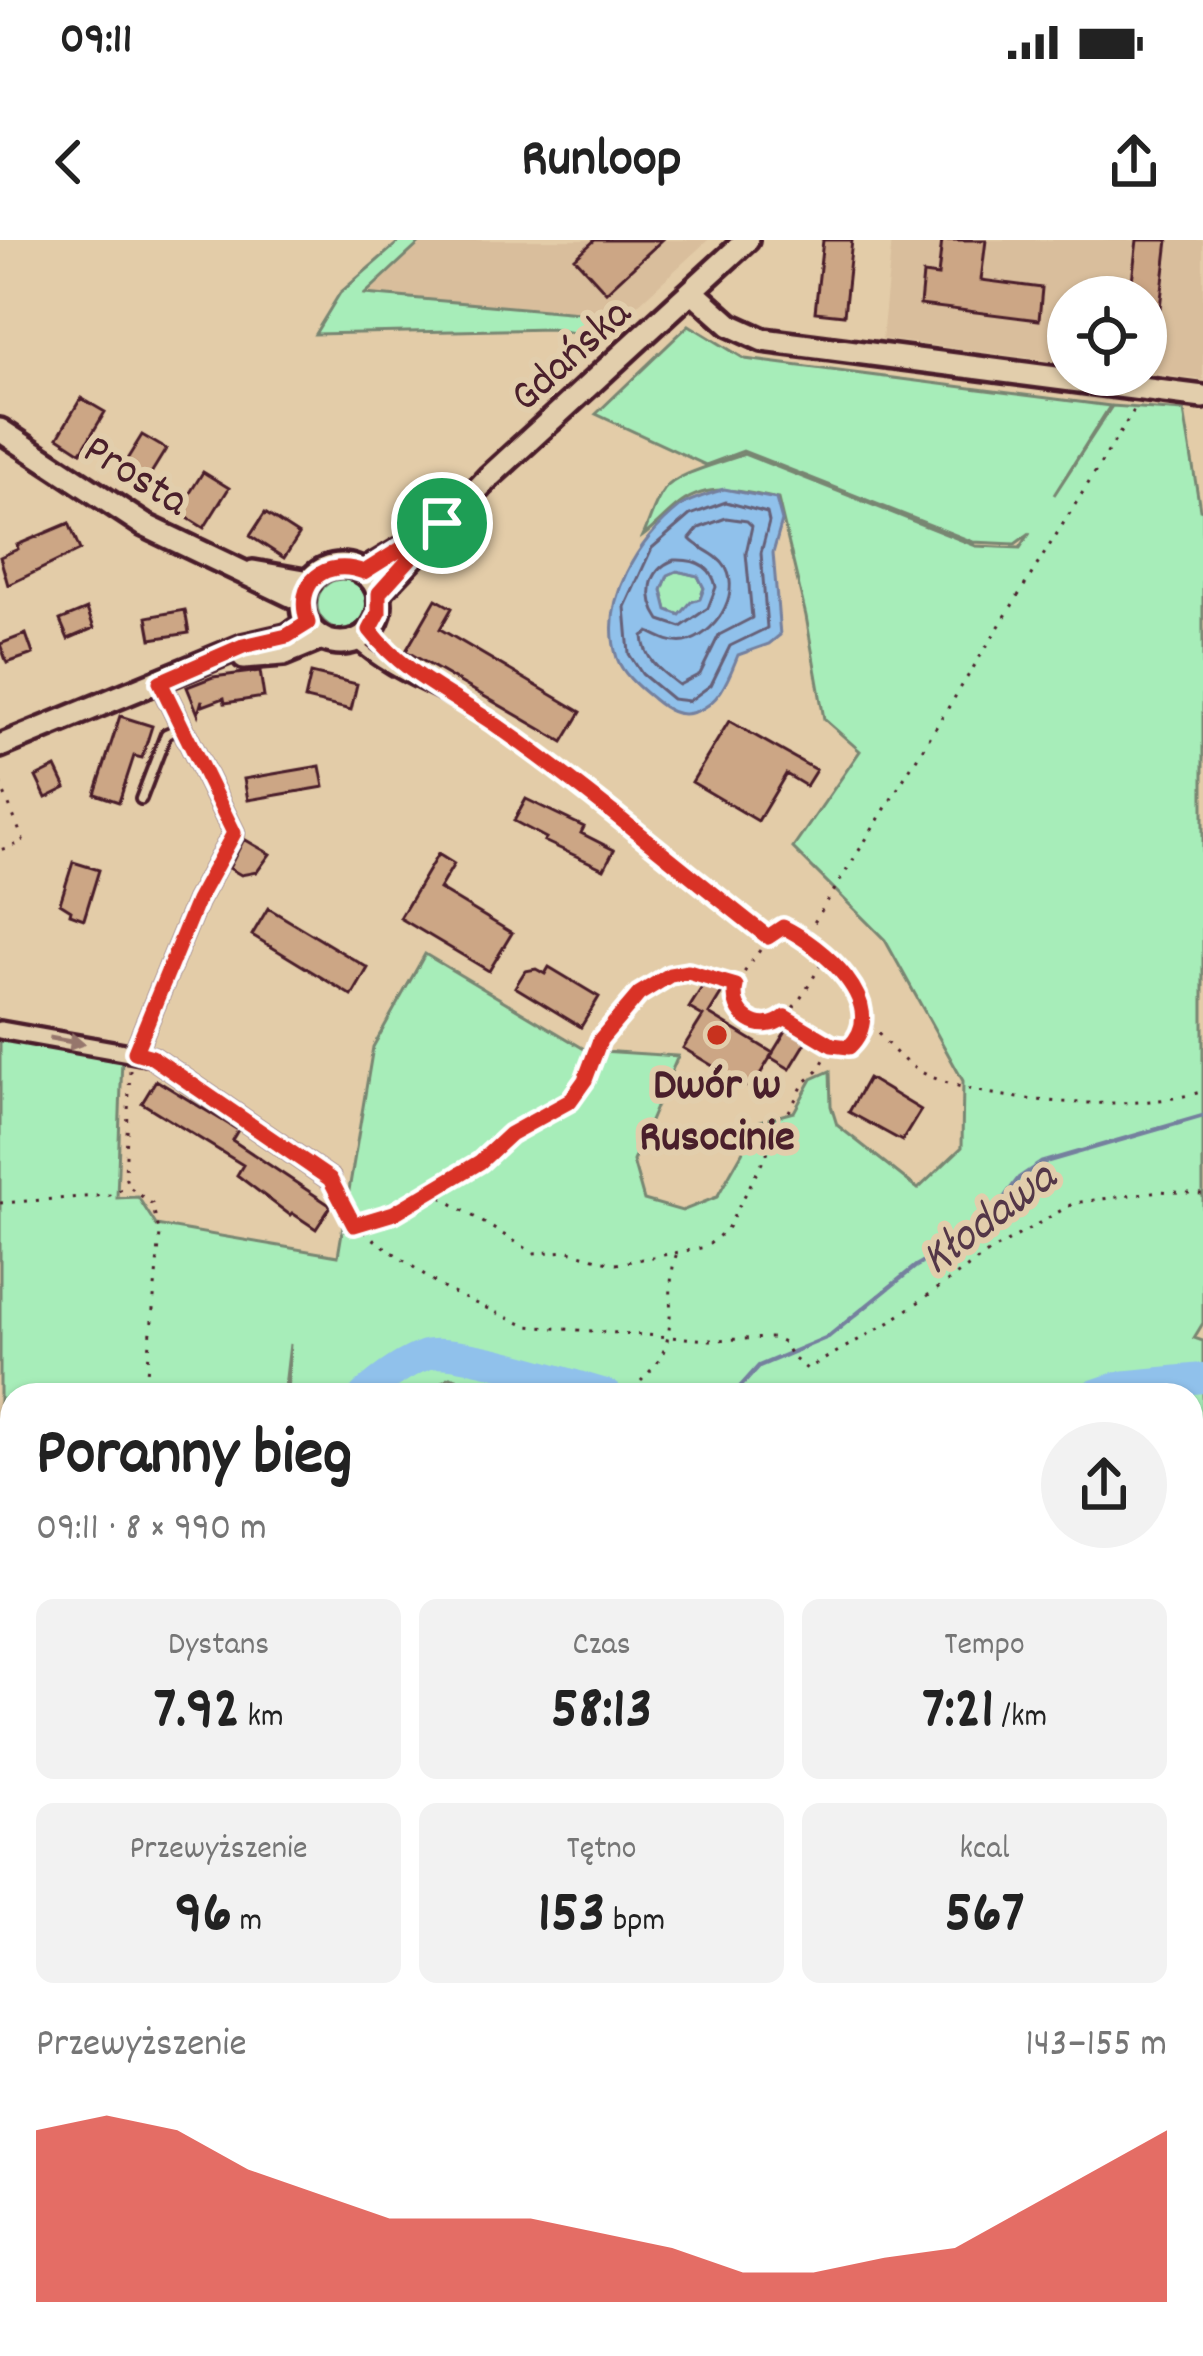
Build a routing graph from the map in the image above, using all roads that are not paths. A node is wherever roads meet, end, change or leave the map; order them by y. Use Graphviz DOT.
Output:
graph roads {
  1 [pos="747,240"];
  2 [pos="692,291"];
  3 [pos="1203,397"];
  4 [pos="0,430"];
  5 [pos="442,523"];
  6 [pos="364,572"];
  7 [pos="379,593"];
  8 [pos="310,611"];
  9 [pos="362,636"];
  10 [pos="160,682"];
  11 [pos="429,686"];
  12 [pos="181,727"];
  13 [pos="0,746"];
  14 [pos="141,799"];
  15 [pos="768,937"];
  16 [pos="0,1030"];
  17 [pos="135,1052"];
  18 [pos="330,1179"];
  1 -- 2 [label="street, Gdańska"];
  2 -- 3 [label="street"];
  2 -- 5 [label="street, Gdańska"];
  4 -- 8 [label="street, Prosta"];
  5 -- 6 [label="street, Gdańska"];
  5 -- 7 [label="street, Gdańska"];
  6 -- 7 [label="street"];
  6 -- 8 [label="street"];
  7 -- 9 [label="street"];
  8 -- 9 [label="street"];
  8 -- 10 [label="street"];
  9 -- 11 [label="lane"];
  9 -- 11 [label="lane"];
  10 -- 12 [label="street"];
  10 -- 13 [label="street"];
  11 -- 15 [label="lane"];
  12 -- 14 [label="lane"];
  12 -- 17 [label="street"];
  16 -- 17 [label="street, one-way"];
  17 -- 18 [label="street"];
}
